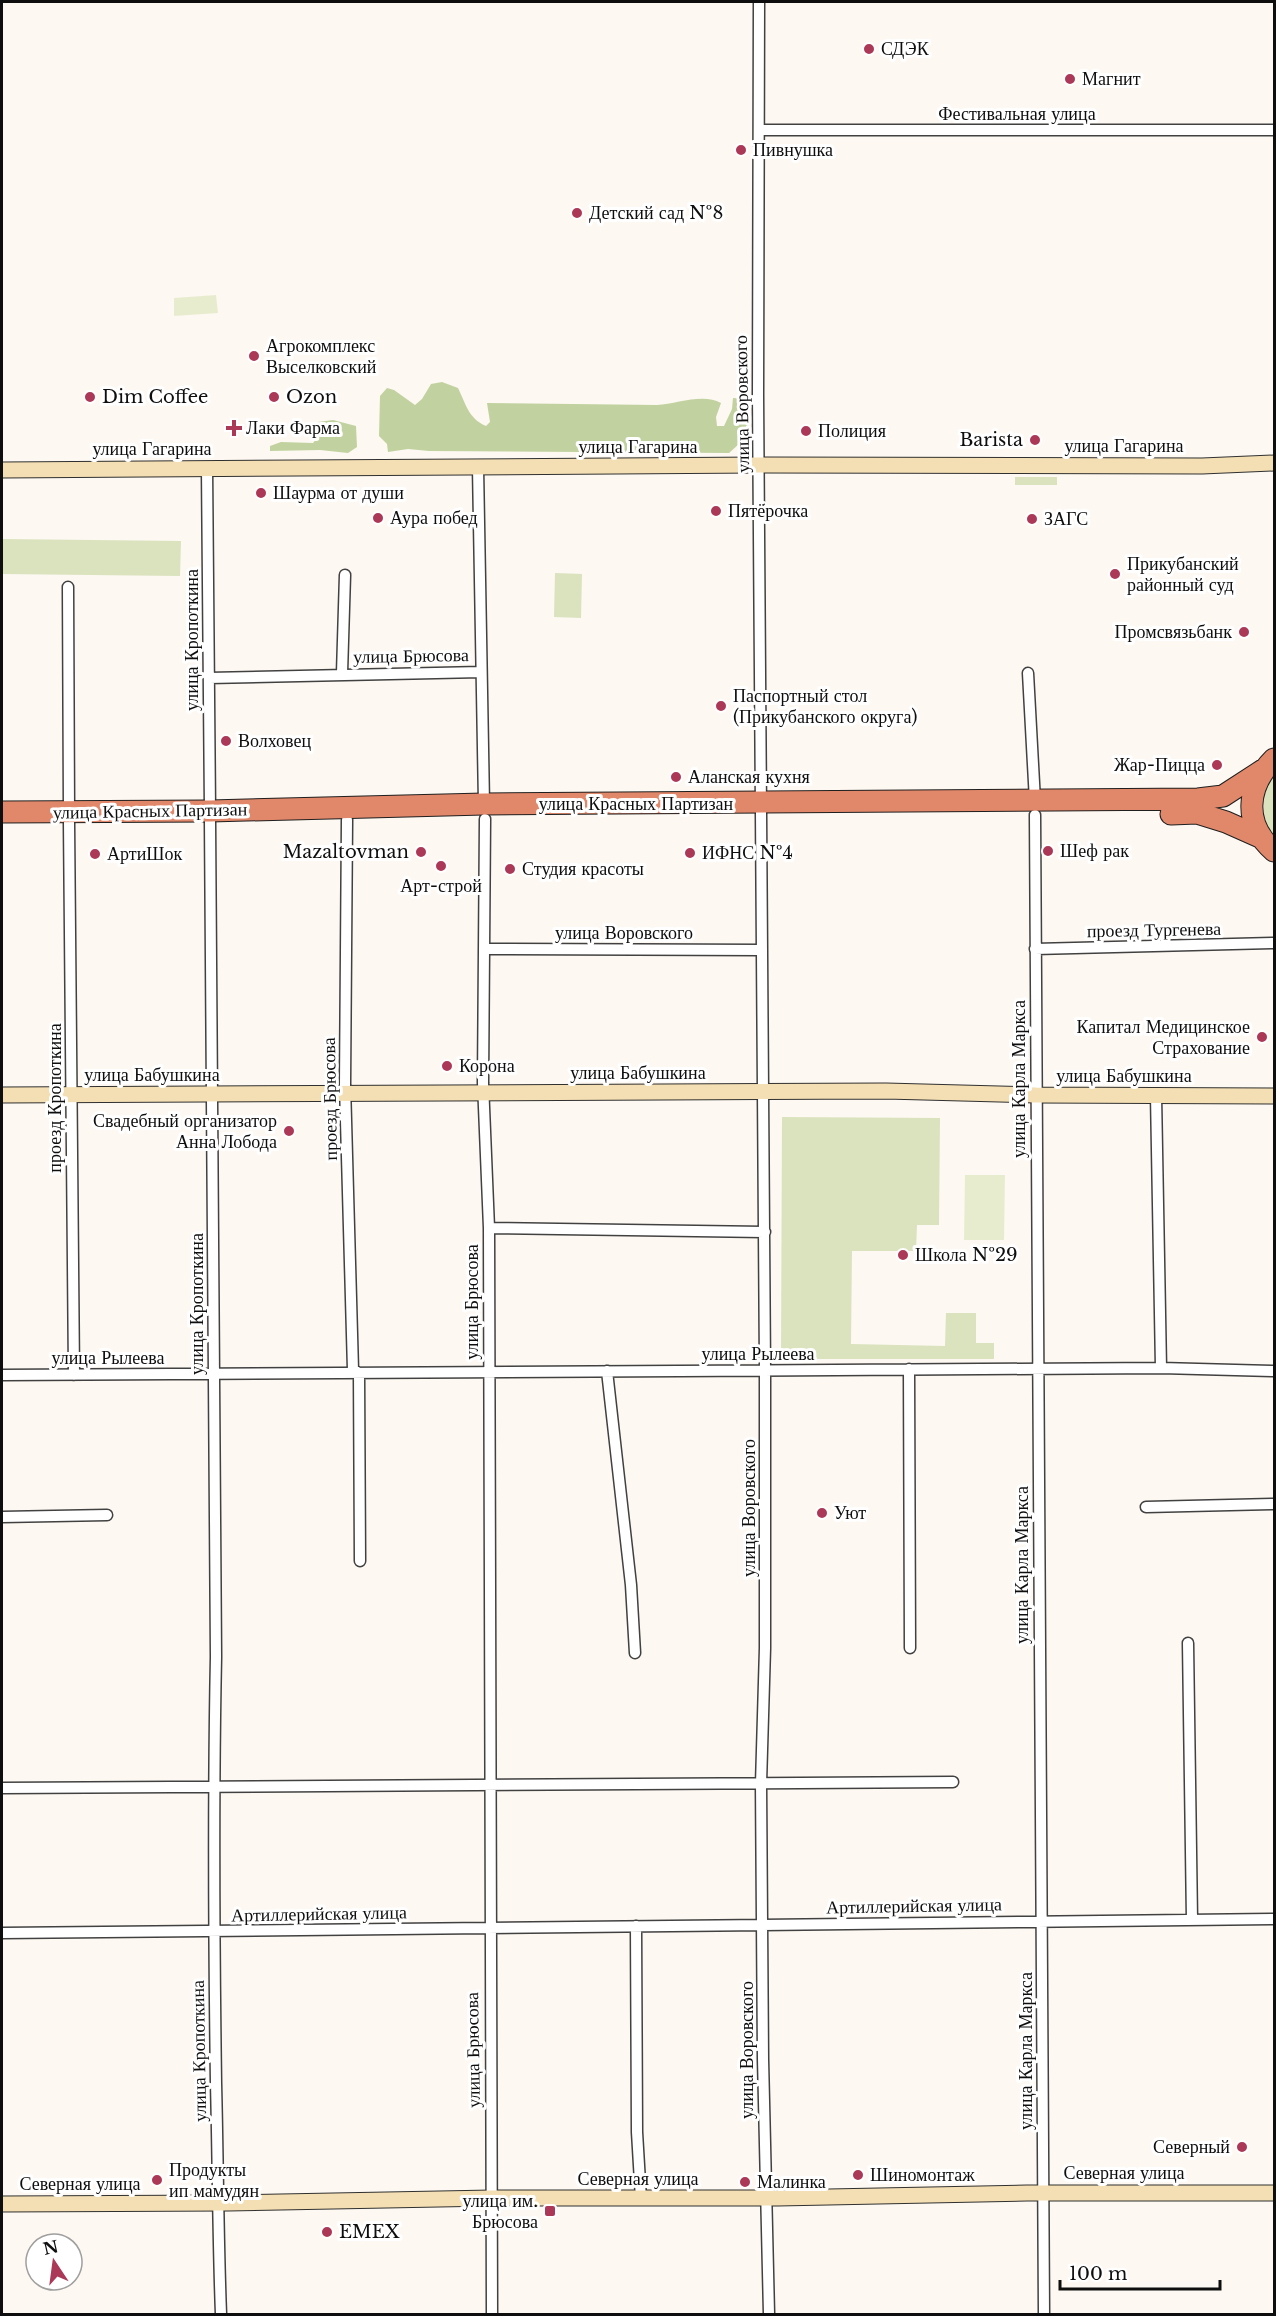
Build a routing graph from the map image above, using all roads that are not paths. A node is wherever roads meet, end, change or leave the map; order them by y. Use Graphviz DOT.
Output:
graph roads {
  1 [pos="759,2"];
  2 [pos="759,130"];
  3 [pos="1275,130"];
  4 [pos="1275,464"];
  5 [pos="759,465"];
  6 [pos="478,467"];
  7 [pos="207,468"];
  8 [pos="2,470"];
  9 [pos="345,575"];
  10 [pos="68,587"];
  11 [pos="481,672"];
  12 [pos="342,673"];
  13 [pos="1028,673"];
  14 [pos="208,678"];
  15 [pos="1269,765"];
  16 [pos="1035,808"];
  17 [pos="761,810"];
  18 [pos="484,811"];
  19 [pos="2,812"];
  20 [pos="210,816"];
  21 [pos="69,817"];
  22 [pos="347,820"];
  23 [pos="2,823"];
  24 [pos="1268,845"];
  25 [pos="1275,943"];
  26 [pos="486,949"];
  27 [pos="1035,949"];
  28 [pos="762,950"];
  29 [pos="764,1091"];
  30 [pos="483,1093"];
  31 [pos="212,1094"];
  32 [pos="345,1094"];
  33 [pos="2,1095"];
  34 [pos="71,1095"];
  35 [pos="1036,1095"];
  36 [pos="1156,1095"];
  37 [pos="1275,1096"];
  38 [pos="489,1228"];
  39 [pos="765,1232"];
  40 [pos="1161,1368"];
  41 [pos="909,1369"];
  42 [pos="1038,1369"];
  43 [pos="765,1370"];
  44 [pos="607,1371"];
  45 [pos="1275,1371"];
  46 [pos="489,1372"];
  47 [pos="359,1373"];
  48 [pos="214,1374"];
  49 [pos="2,1375"];
  50 [pos="74,1375"];
  51 [pos="1275,1504"];
  52 [pos="1146,1508"];
  53 [pos="107,1515"];
  54 [pos="2,1517"];
  55 [pos="360,1561"];
  56 [pos="1188,1643"];
  57 [pos="910,1648"];
  58 [pos="634,1653"];
  59 [pos="953,1782"];
  60 [pos="760,1784"];
  61 [pos="491,1785"];
  62 [pos="213,1786"];
  63 [pos="2,1788"];
  64 [pos="1275,1919"];
  65 [pos="1041,1920"];
  66 [pos="1192,1920"];
  67 [pos="763,1925"];
  68 [pos="636,1926"];
  69 [pos="489,1927"];
  70 [pos="214,1932"];
  71 [pos="2,1933"];
  72 [pos="1043,2193"];
  73 [pos="1275,2193"];
  74 [pos="492,2198"];
  75 [pos="766,2198"];
  76 [pos="641,2199"];
  77 [pos="217,2203"];
  78 [pos="2,2204"];
  79 [pos="221,2314"];
  80 [pos="492,2314"];
  81 [pos="769,2314"];
  82 [pos="1044,2314"];
  1 -- 2 [label="street, улица Воровского"];
  2 -- 3 [label="street, Фестивальная улица"];
  2 -- 5 [label="street, улица Воровского"];
  4 -- 5 [label="street, улица Гагарина"];
  5 -- 6 [label="street, улица Гагарина"];
  5 -- 17 [label="street, улица Воровского"];
  6 -- 7 [label="street, улица Гагарина"];
  6 -- 11 [label="street, улица Брюсова"];
  7 -- 8 [label="street, улица Гагарина"];
  7 -- 14 [label="street, улица Кропоткина"];
  9 -- 12 [label="street, улица Брюсова"];
  10 -- 21 [label="street, проезд Кропоткина"];
  11 -- 12 [label="street, улица Брюсова"];
  11 -- 18 [label="street, улица Брюсова"];
  12 -- 14 [label="street, улица Брюсова"];
  13 -- 16 [label="street, улица Карла Маркса"];
  14 -- 20 [label="street, улица Кропоткина"];
  15 -- 16 [label="highway, улица Красных Партизан"];
  15 -- 24 [label="highway"];
  16 -- 17 [label="highway, улица Красных Партизан"];
  16 -- 24 [label="highway, улица Красных Партизан"];
  16 -- 27 [label="street, улица Карла Маркса"];
  17 -- 18 [label="highway, улица Красных Партизан"];
  17 -- 28 [label="street, улица Воровского"];
  18 -- 20 [label="highway, улица Красных Партизан"];
  18 -- 22 [label="highway, улица Красных Партизан"];
  18 -- 26 [label="street, улица Брюсова"];
  19 -- 21 [label="highway, улица Красных Партизан"];
  20 -- 21 [label="highway, улица Красных Партизан"];
  20 -- 22 [label="highway, улица Красных Партизан"];
  20 -- 31 [label="street, улица Кропоткина"];
  21 -- 23 [label="highway, улица Красных Партизан"];
  21 -- 34 [label="street, проезд Кропоткина"];
  22 -- 32 [label="street, проезд Брюсова"];
  25 -- 27 [label="street, проезд Тургенева"];
  26 -- 28 [label="street, улица Воровского"];
  26 -- 30 [label="street, улица Брюсова"];
  27 -- 35 [label="street, улица Карла Маркса"];
  28 -- 29 [label="street, улица Воровского"];
  29 -- 30 [label="street, улица Бабушкина"];
  29 -- 35 [label="street, улица Бабушкина"];
  29 -- 39 [label="street, улица Воровского"];
  30 -- 32 [label="street, улица Бабушкина"];
  30 -- 38 [label="street, улица Брюсова"];
  31 -- 32 [label="street, улица Бабушкина"];
  31 -- 34 [label="street, улица Бабушкина"];
  31 -- 48 [label="street, улица Кропоткина"];
  32 -- 47 [label="street, проезд Брюсова"];
  33 -- 34 [label="street, улица Бабушкина"];
  34 -- 50 [label="street, проезд Кропоткина"];
  35 -- 36 [label="street, улица Бабушкина"];
  35 -- 42 [label="street, улица Карла Маркса"];
  36 -- 37 [label="street, улица Бабушкина"];
  36 -- 40 [label="street"];
  38 -- 39 [label="street"];
  38 -- 46 [label="street, улица Брюсова"];
  39 -- 43 [label="street, улица Воровского"];
  40 -- 42 [label="street, улица Рылеева"];
  40 -- 45 [label="street, улица Рылеева"];
  41 -- 42 [label="street, улица Рылеева"];
  41 -- 43 [label="street, улица Рылеева"];
  41 -- 57 [label="street"];
  42 -- 65 [label="street, улица Карла Маркса"];
  43 -- 44 [label="street, улица Рылеева"];
  43 -- 60 [label="street, улица Воровского"];
  44 -- 46 [label="street, улица Рылеева"];
  44 -- 58 [label="street"];
  46 -- 47 [label="street, улица Рылеева"];
  46 -- 61 [label="street, улица Брюсова"];
  47 -- 48 [label="street, улица Рылеева"];
  47 -- 55 [label="street"];
  48 -- 50 [label="street, улица Рылеева"];
  48 -- 62 [label="street, улица Кропоткина"];
  49 -- 50 [label="street, улица Рылеева"];
  51 -- 52 [label="street"];
  53 -- 54 [label="street"];
  56 -- 66 [label="street"];
  59 -- 60 [label="street"];
  60 -- 61 [label="street"];
  60 -- 67 [label="street, улица Воровского"];
  61 -- 62 [label="street"];
  61 -- 69 [label="street, улица Брюсова"];
  62 -- 63 [label="street"];
  62 -- 70 [label="street, улица Кропоткина"];
  64 -- 66 [label="street, Артиллерийская улица"];
  65 -- 66 [label="street, Артиллерийская улица"];
  65 -- 67 [label="street, Артиллерийская улица"];
  65 -- 72 [label="street, улица Карла Маркса"];
  67 -- 68 [label="street, Артиллерийская улица"];
  67 -- 75 [label="street, улица Воровского"];
  68 -- 69 [label="street, Артиллерийская улица"];
  68 -- 76 [label="street"];
  69 -- 70 [label="street, Артиллерийская улица"];
  69 -- 74 [label="street, улица Брюсова"];
  70 -- 71 [label="street, Артиллерийская улица"];
  70 -- 77 [label="street, улица Кропоткина"];
  72 -- 73 [label="street, Северная улица"];
  72 -- 75 [label="street, Северная улица"];
  72 -- 82 [label="street, улица Карла Маркса"];
  74 -- 76 [label="street, Северная улица"];
  74 -- 77 [label="street, Северная улица"];
  74 -- 80 [label="street, улица Брюсова"];
  75 -- 76 [label="street, Северная улица"];
  75 -- 81 [label="street, улица Воровского"];
  77 -- 78 [label="street, Северная улица"];
  77 -- 79 [label="street, улица Кропоткина"];
}
